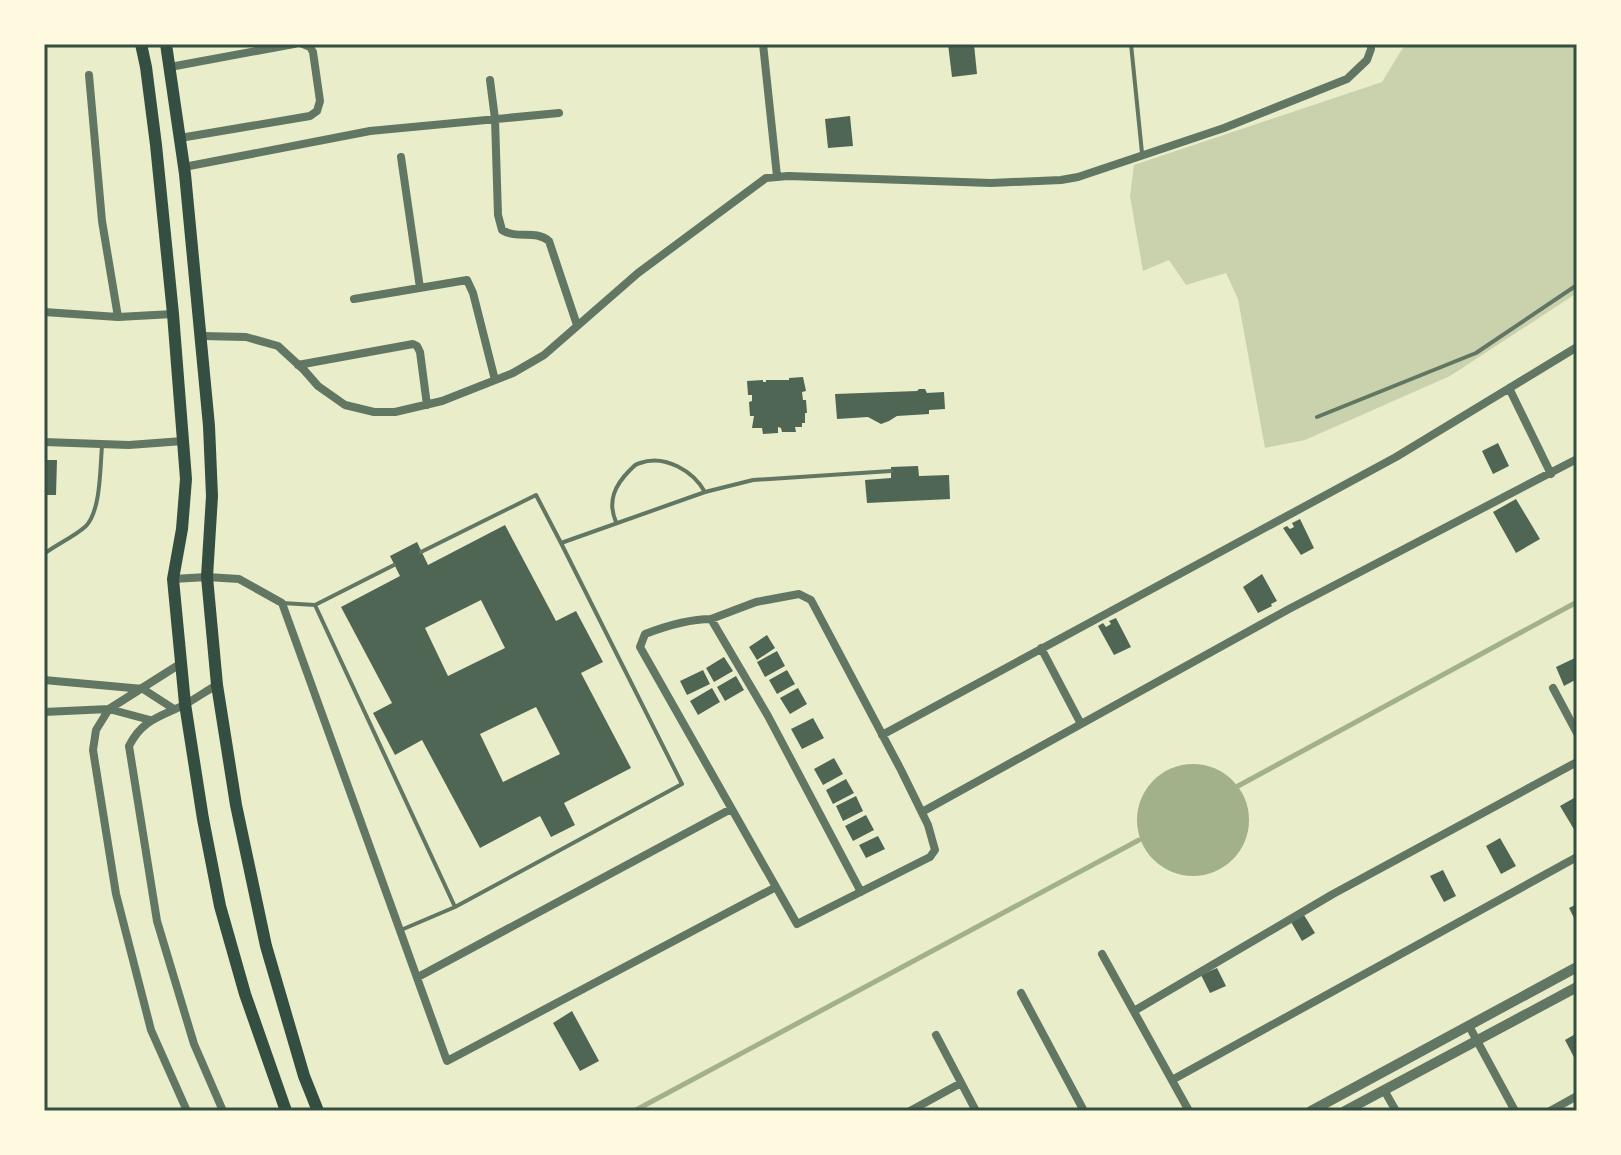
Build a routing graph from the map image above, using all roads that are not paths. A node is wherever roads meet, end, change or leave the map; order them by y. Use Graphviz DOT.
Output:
graph roads {
  1 [pos="141,44"];
  2 [pos="166,44"];
  3 [pos="294,44"];
  4 [pos="303,44"];
  5 [pos="763,44"];
  6 [pos="1131,44"];
  7 [pos="1371,44"];
  8 [pos="170,67"];
  9 [pos="89,75"];
  10 [pos="490,80"];
  11 [pos="559,113"];
  12 [pos="495,119"];
  13 [pos="180,138"];
  14 [pos="1142,155"];
  15 [pos="401,157"];
  16 [pos="184,167"];
  17 [pos="777,176"];
  18 [pos="1577,285"];
  19 [pos="420,288"];
  20 [pos="354,299"];
  21 [pos="44,312"];
  22 [pos="173,314"];
  23 [pos="118,317"];
  24 [pos="577,325"];
  25 [pos="202,336"];
  26 [pos="175,338"];
  27 [pos="1577,347"];
  28 [pos="298,365"];
  29 [pos="495,380"];
  30 [pos="1509,388"];
  31 [pos="427,405"];
  32 [pos="1317,417"];
  33 [pos="183,441"];
  34 [pos="44,442"];
  35 [pos="102,444"];
  36 [pos="1577,459"];
  37 [pos="891,471"];
  38 [pos="1551,474"];
  39 [pos="705,492"];
  40 [pos="616,522"];
  41 [pos="561,543"];
  42 [pos="421,552"];
  43 [pos="44,554"];
  44 [pos="394,565"];
  45 [pos="207,577"];
  46 [pos="173,579"];
  47 [pos="282,603"];
  48 [pos="315,605"];
  49 [pos="711,619"];
  50 [pos="1041,648"];
  51 [pos="180,664"];
  52 [pos="44,680"];
  53 [pos="217,685"];
  54 [pos="1553,688"];
  55 [pos="143,689"];
  56 [pos="179,706"];
  57 [pos="109,709"];
  58 [pos="44,712"];
  59 [pos="150,720"];
  60 [pos="1081,724"];
  61 [pos="1577,733"];
  62 [pos="882,735"];
  63 [pos="1577,762"];
  64 [pos="731,809"];
  65 [pos="922,812"];
  66 [pos="1577,857"];
  67 [pos="776,887"];
  68 [pos="861,892"];
  69 [pos="455,907"];
  70 [pos="401,930"];
  71 [pos="1102,954"];
  72 [pos="1577,967"];
  73 [pos="418,977"];
  74 [pos="1577,987"];
  75 [pos="1021,993"];
  76 [pos="1134,1011"];
  77 [pos="1469,1026"];
  78 [pos="936,1035"];
  79 [pos="1477,1040"];
  80 [pos="1172,1080"];
  81 [pos="961,1083"];
  82 [pos="1384,1090"];
  83 [pos="1577,1096"];
  84 [pos="187,1111"];
  85 [pos="223,1111"];
  86 [pos="286,1111"];
  87 [pos="318,1111"];
  88 [pos="910,1111"];
  89 [pos="976,1111"];
  90 [pos="1084,1111"];
  91 [pos="1189,1111"];
  92 [pos="1311,1111"];
  93 [pos="1345,1111"];
  94 [pos="1396,1111"];
  95 [pos="1515,1111"];
  96 [pos="1550,1111"];
  1 -- 22 [label="highway"];
  2 -- 8 [label="highway"];
  3 -- 8 [label="street"];
  4 -- 13 [label="street"];
  5 -- 17 [label="street"];
  6 -- 14 [label="lane"];
  7 -- 14 [label="street"];
  8 -- 13 [label="highway"];
  9 -- 23 [label="street"];
  10 -- 12 [label="street"];
  11 -- 12 [label="street"];
  12 -- 16 [label="street"];
  12 -- 24 [label="street"];
  13 -- 16 [label="highway"];
  14 -- 17 [label="street"];
  15 -- 19 [label="street"];
  16 -- 25 [label="highway"];
  17 -- 24 [label="street"];
  18 -- 32 [label="lane"];
  19 -- 20 [label="street"];
  19 -- 29 [label="street"];
  21 -- 23 [label="street"];
  22 -- 23 [label="street"];
  22 -- 26 [label="highway"];
  24 -- 29 [label="street"];
  25 -- 26 [label="highway"];
  25 -- 28 [label="street"];
  25 -- 45 [label="highway"];
  26 -- 33 [label="highway"];
  27 -- 30 [label="street"];
  28 -- 31 [label="street"];
  28 -- 31 [label="street"];
  29 -- 31 [label="street"];
  30 -- 38 [label="street"];
  30 -- 50 [label="street"];
  33 -- 35 [label="street"];
  33 -- 46 [label="highway"];
  34 -- 35 [label="street"];
  35 -- 43 [label="lane"];
  36 -- 38 [label="street"];
  37 -- 39 [label="lane"];
  38 -- 60 [label="street"];
  39 -- 40 [label="lane"];
  39 -- 40 [label="lane"];
  40 -- 41 [label="lane"];
  41 -- 42 [label="lane"];
  41 -- 69 [label="lane"];
  44 -- 48 [label="lane"];
  45 -- 46 [label="street"];
  45 -- 47 [label="street"];
  45 -- 53 [label="highway"];
  46 -- 51 [label="highway"];
  47 -- 48 [label="lane"];
  47 -- 70 [label="street"];
  48 -- 69 [label="lane"];
  49 -- 62 [label="street"];
  49 -- 64 [label="street"];
  49 -- 68 [label="street"];
  50 -- 60 [label="street"];
  50 -- 62 [label="street"];
  51 -- 55 [label="street"];
  51 -- 56 [label="highway"];
  52 -- 55 [label="street"];
  53 -- 56 [label="street"];
  53 -- 87 [label="highway"];
  54 -- 61 [label="street"];
  55 -- 56 [label="street"];
  55 -- 57 [label="street"];
  56 -- 59 [label="street"];
  56 -- 86 [label="highway"];
  57 -- 58 [label="street"];
  57 -- 59 [label="street"];
  57 -- 84 [label="street"];
  59 -- 85 [label="street"];
  60 -- 65 [label="street"];
  62 -- 65 [label="street"];
  63 -- 76 [label="street"];
  64 -- 67 [label="street"];
  64 -- 73 [label="street"];
  65 -- 68 [label="street"];
  66 -- 80 [label="street"];
  67 -- 68 [label="street"];
  67 -- 73 [label="street"];
  69 -- 70 [label="lane"];
  70 -- 73 [label="street"];
  71 -- 76 [label="street"];
  72 -- 77 [label="street"];
  74 -- 79 [label="street"];
  75 -- 90 [label="street"];
  76 -- 80 [label="street"];
  77 -- 79 [label="street"];
  77 -- 92 [label="street"];
  78 -- 81 [label="street"];
  79 -- 82 [label="street"];
  79 -- 95 [label="street"];
  80 -- 91 [label="street"];
  81 -- 88 [label="street"];
  81 -- 89 [label="street"];
  82 -- 93 [label="street"];
  82 -- 94 [label="street"];
  83 -- 96 [label="street"];
}
